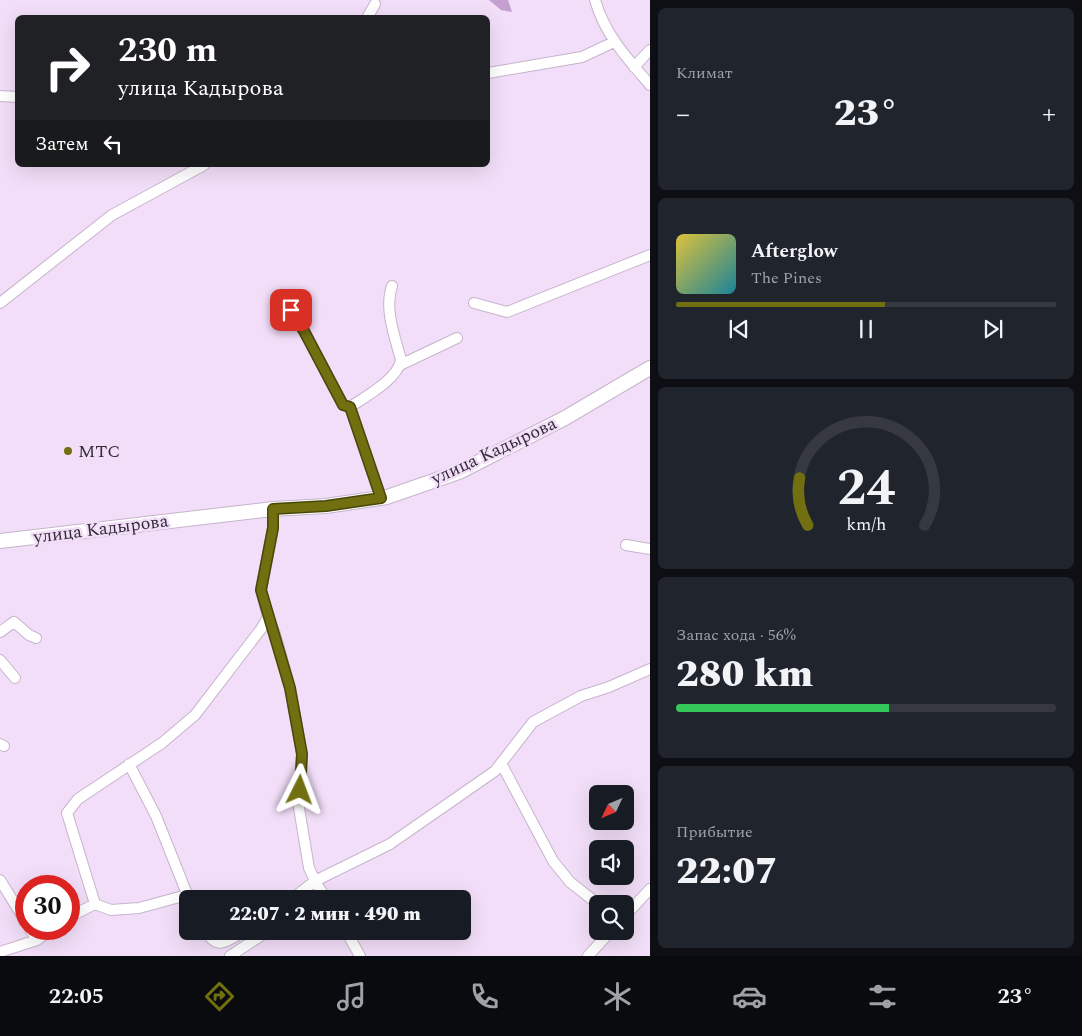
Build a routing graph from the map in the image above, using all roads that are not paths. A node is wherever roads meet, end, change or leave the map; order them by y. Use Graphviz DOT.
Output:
graph roads {
  1 [pos="595,0"];
  2 [pos="375,4"];
  3 [pos="369,15"];
  4 [pos="614,42"];
  5 [pos="650,50"];
  6 [pos="634,67"];
  7 [pos="490,73"];
  8 [pos="650,85"];
  9 [pos="0,96"];
  10 [pos="15,97"];
  11 [pos="200,167"];
  12 [pos="650,255"];
  13 [pos="392,286"];
  14 [pos="0,303"];
  15 [pos="474,303"];
  16 [pos="291,310"];
  17 [pos="457,338"];
  18 [pos="400,365"];
  19 [pos="650,368"];
  20 [pos="350,407"];
  21 [pos="381,498"];
  22 [pos="273,509"];
  23 [pos="0,541"];
  24 [pos="626,545"];
  25 [pos="650,549"];
  26 [pos="268,617"];
  27 [pos="0,632"];
  28 [pos="36,638"];
  29 [pos="0,660"];
  30 [pos="650,669"];
  31 [pos="15,678"];
  32 [pos="501,763"];
  33 [pos="129,764"];
  34 [pos="0,880"];
  35 [pos="315,881"];
  36 [pos="650,889"];
  37 [pos="185,890"];
  38 [pos="304,890"];
  39 [pos="320,890"];
  40 [pos="589,897"];
  41 [pos="179,899"];
  42 [pos="15,904"];
  43 [pos="95,904"];
  44 [pos="634,906"];
  45 [pos="80,912"];
  46 [pos="37,940"];
  47 [pos="212,940"];
  48 [pos="230,940"];
  49 [pos="254,940"];
  50 [pos="351,940"];
  51 [pos="603,940"];
  52 [pos="0,952"];
  53 [pos="230,956"];
  54 [pos="360,956"];
  55 [pos="588,956"];
  1 -- 4 [label="street"];
  2 -- 3 [label="street"];
  4 -- 6 [label="street"];
  4 -- 7 [label="street"];
  5 -- 6 [label="street"];
  6 -- 8 [label="street"];
  9 -- 10 [label="street"];
  11 -- 14 [label="street"];
  12 -- 15 [label="street"];
  13 -- 18 [label="street"];
  16 -- 20 [label="street"];
  17 -- 18 [label="street"];
  18 -- 20 [label="street"];
  19 -- 21 [label="street, улица Кадырова"];
  20 -- 21 [label="street"];
  21 -- 22 [label="street, улица Кадырова"];
  22 -- 23 [label="street, улица Кадырова"];
  22 -- 26 [label="street"];
  24 -- 25 [label="street"];
  26 -- 33 [label="street"];
  26 -- 35 [label="street"];
  27 -- 28 [label="street"];
  29 -- 31 [label="street"];
  30 -- 32 [label="street"];
  32 -- 35 [label="street"];
  32 -- 40 [label="street"];
  33 -- 37 [label="street"];
  33 -- 43 [label="street"];
  34 -- 42 [label="street"];
  35 -- 38 [label="street"];
  35 -- 39 [label="street"];
  36 -- 44 [label="street"];
  41 -- 43 [label="street"];
  43 -- 45 [label="street"];
  46 -- 52 [label="street"];
  47 -- 48 [label="street"];
  49 -- 53 [label="street"];
  50 -- 54 [label="street"];
  51 -- 55 [label="street"];
}
